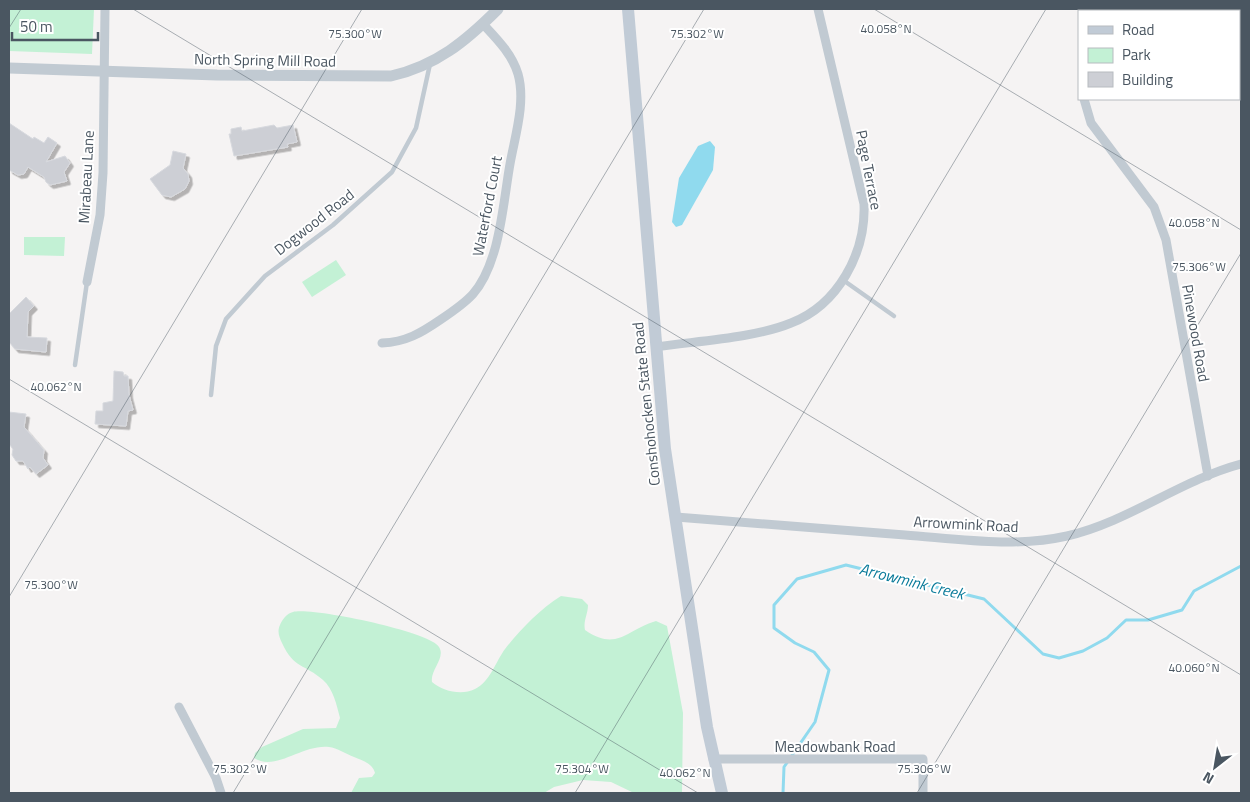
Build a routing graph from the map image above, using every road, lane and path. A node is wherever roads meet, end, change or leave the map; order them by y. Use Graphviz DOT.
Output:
graph roads {
  1 [pos="105,9"];
  2 [pos="498,9"];
  3 [pos="628,9"];
  4 [pos="818,9"];
  5 [pos="483,24"];
  6 [pos="430,64"];
  7 [pos="9,68"];
  8 [pos="103,72"];
  9 [pos="1084,100"];
  10 [pos="843,280"];
  11 [pos="87,282"];
  12 [pos="894,316"];
  13 [pos="382,343"];
  14 [pos="656,347"];
  15 [pos="75,365"];
  16 [pos="211,396"];
  17 [pos="1241,464"];
  18 [pos="1208,476"];
  19 [pos="676,517"];
  20 [pos="179,706"];
  21 [pos="713,759"];
  22 [pos="222,793"];
  23 [pos="722,793"];
  24 [pos="924,793"];
  1 -- 8 [label="street, Mirabeau Lane"];
  2 -- 5 [label="street, North Spring Mill Road"];
  3 -- 14 [label="main road, Conshohocken State Road"];
  4 -- 10 [label="street, Page Terrace"];
  5 -- 6 [label="street, North Spring Mill Road"];
  5 -- 13 [label="street, Waterford Court"];
  6 -- 8 [label="street, North Spring Mill Road"];
  6 -- 16 [label="lane, Dogwood Road"];
  7 -- 8 [label="street, North Spring Mill Road"];
  8 -- 11 [label="street, Mirabeau Lane"];
  9 -- 18 [label="street, Pinewood Road"];
  10 -- 12 [label="lane"];
  10 -- 14 [label="street, Page Terrace"];
  11 -- 15 [label="lane"];
  14 -- 19 [label="main road, Conshohocken State Road"];
  17 -- 18 [label="street, Arrowmink Road"];
  18 -- 19 [label="street, Arrowmink Road"];
  19 -- 21 [label="main road, Conshohocken State Road"];
  20 -- 22 [label="street"];
  21 -- 23 [label="main road, Conshohocken State Road"];
  21 -- 24 [label="street, Meadowbank Road"];
}
